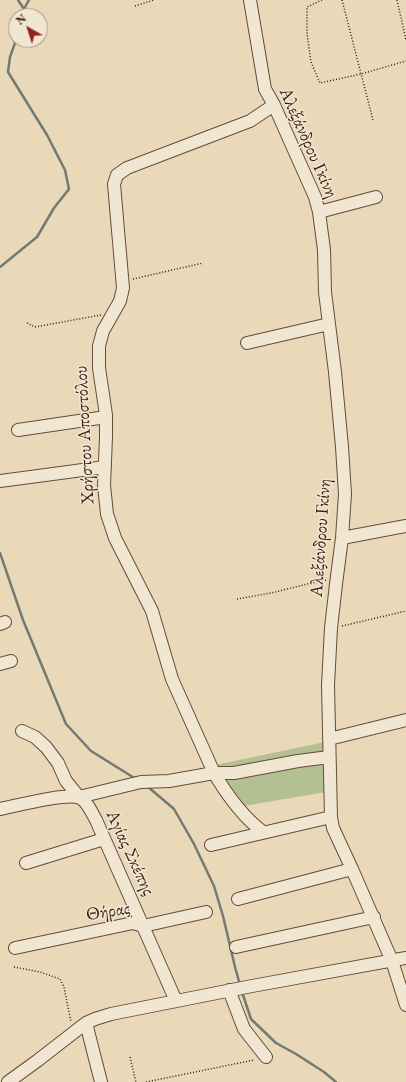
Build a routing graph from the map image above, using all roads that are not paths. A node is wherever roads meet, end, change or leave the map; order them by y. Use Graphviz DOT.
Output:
graph roads {
  1 [pos="250,0"];
  2 [pos="274,105"];
  3 [pos="376,197"];
  4 [pos="319,212"];
  5 [pos="329,324"];
  6 [pos="247,343"];
  7 [pos="106,416"];
  8 [pos="18,430"];
  9 [pos="105,467"];
  10 [pos="0,481"];
  11 [pos="406,526"];
  12 [pos="342,538"];
  13 [pos="406,720"];
  14 [pos="22,731"];
  15 [pos="329,739"];
  16 [pos="329,757"];
  17 [pos="214,773"];
  18 [pos="79,797"];
  19 [pos="0,809"];
  20 [pos="331,817"];
  21 [pos="263,832"];
  22 [pos="104,839"];
  23 [pos="211,845"];
  24 [pos="26,863"];
  25 [pos="352,869"];
  26 [pos="238,899"];
  27 [pos="206,912"];
  28 [pos="374,917"];
  29 [pos="143,926"];
  30 [pos="236,947"];
  31 [pos="15,948"];
  32 [pos="406,958"];
  33 [pos="392,961"];
  34 [pos="231,990"];
  35 [pos="176,1001"];
  36 [pos="406,1005"];
  37 [pos="86,1023"];
  38 [pos="266,1057"];
  39 [pos="8,1082"];
  40 [pos="101,1082"];
  1 -- 2 [label="street, Αλεξάνδρου Γκίνη"];
  2 -- 4 [label="street, Αλεξάνδρου Γκίνη"];
  2 -- 7 [label="street, Χρήστου Αποστόλου"];
  3 -- 4 [label="street"];
  4 -- 5 [label="street, Αλεξάνδρου Γκίνη"];
  5 -- 6 [label="street"];
  5 -- 12 [label="street, Αλεξάνδρου Γκίνη"];
  7 -- 8 [label="street"];
  7 -- 9 [label="street, Χρήστου Αποστόλου"];
  9 -- 10 [label="street"];
  9 -- 17 [label="street, Χρήστου Αποστόλου"];
  11 -- 12 [label="street"];
  12 -- 15 [label="street, Αλεξάνδρου Γκίνη"];
  13 -- 15 [label="street"];
  14 -- 18 [label="street, Αγίας Σκέπης"];
  15 -- 16 [label="street, Αλεξάνδρου Γκίνη"];
  16 -- 17 [label="street"];
  16 -- 20 [label="street, Αλεξάνδρου Γκίνη"];
  17 -- 18 [label="street"];
  17 -- 21 [label="street, Χρήστου Αποστόλου"];
  18 -- 19 [label="street"];
  18 -- 22 [label="street, Αγίας Σκέπης"];
  20 -- 21 [label="street"];
  20 -- 25 [label="street, Αλεξάνδρου Γκίνη"];
  21 -- 23 [label="street"];
  22 -- 24 [label="street"];
  22 -- 29 [label="street, Αγίας Σκέπης"];
  25 -- 26 [label="street"];
  25 -- 28 [label="street, Αλεξάνδρου Γκίνη"];
  27 -- 29 [label="street, Θήρας"];
  28 -- 30 [label="street"];
  28 -- 33 [label="street, Αλεξάνδρου Γκίνη"];
  29 -- 31 [label="street, Θήρας"];
  29 -- 35 [label="street, Αγίας Σκέπης"];
  32 -- 33 [label="street"];
  33 -- 34 [label="street"];
  33 -- 36 [label="street, Αλεξάνδρου Γκίνη"];
  34 -- 35 [label="street"];
  34 -- 38 [label="street"];
  35 -- 37 [label="street"];
  37 -- 39 [label="street"];
  37 -- 40 [label="street"];
}
